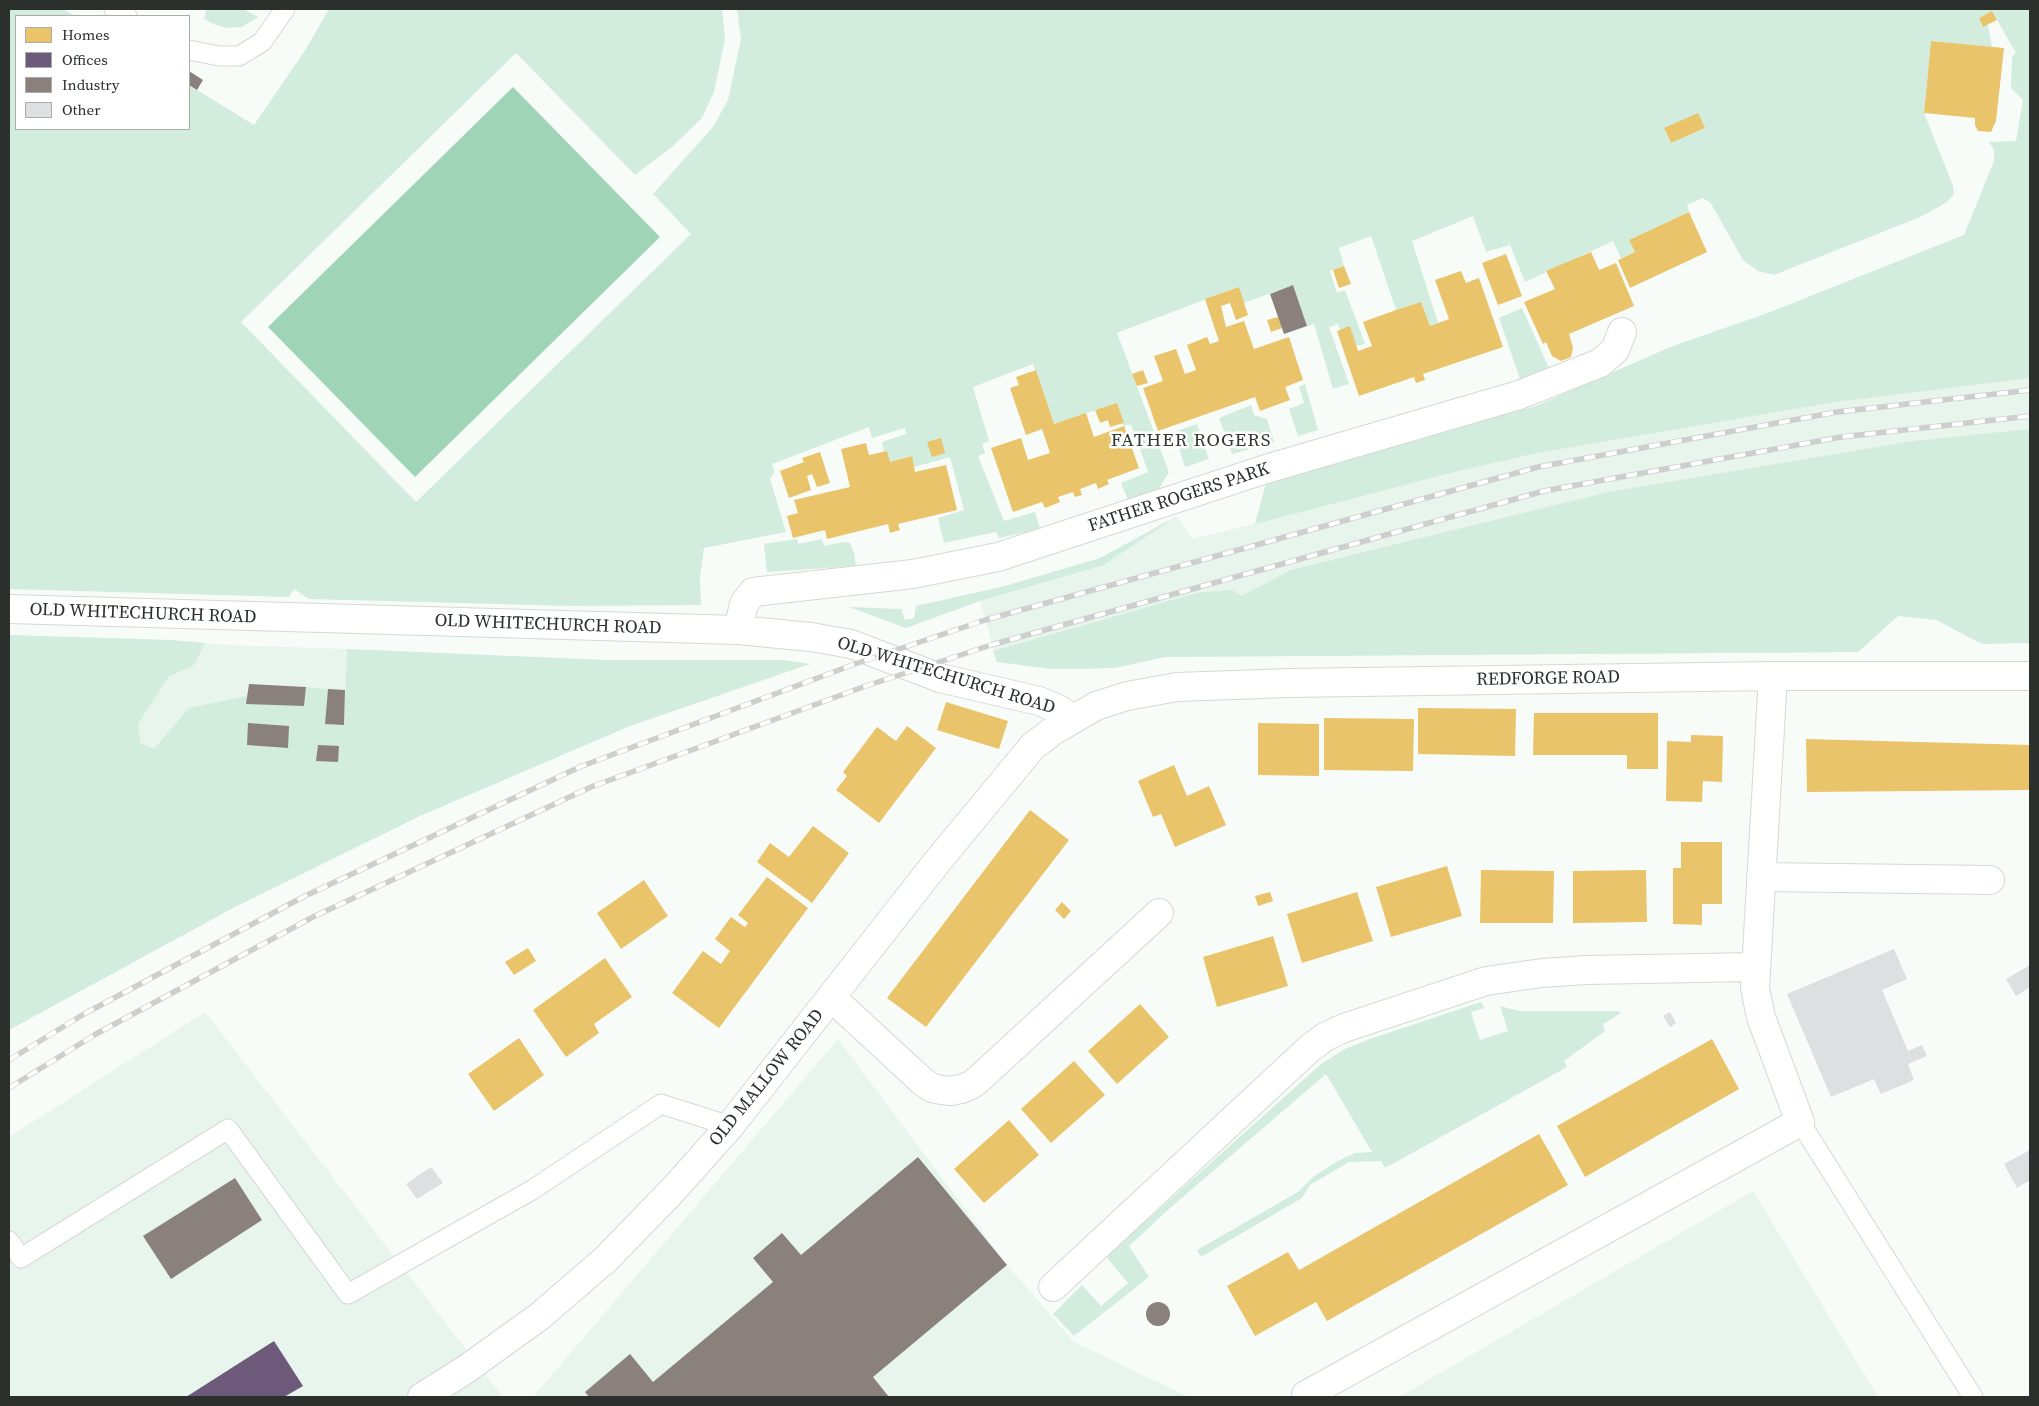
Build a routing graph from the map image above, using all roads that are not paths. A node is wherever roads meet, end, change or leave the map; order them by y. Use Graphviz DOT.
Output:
graph roads {
  1 [pos="114,9"];
  2 [pos="285,9"];
  3 [pos="125,15"];
  4 [pos="190,50"];
  5 [pos="1622,332"];
  6 [pos="9,610"];
  7 [pos="738,630"];
  8 [pos="1773,676"];
  9 [pos="2030,676"];
  10 [pos="1072,719"];
  11 [pos="1761,877"];
  12 [pos="1990,880"];
  13 [pos="1160,913"];
  14 [pos="1755,967"];
  15 [pos="832,998"];
  16 [pos="1800,1122"];
  17 [pos="730,1126"];
  18 [pos="9,1242"];
  19 [pos="1054,1288"];
  20 [pos="1306,1395"];
  21 [pos="422,1397"];
  22 [pos="1973,1397"];
  1 -- 3 [label="lane"];
  2 -- 4 [label="lane"];
  5 -- 7 [label="street, FATHER ROGERS PARK"];
  6 -- 7 [label="street, OLD WHITECHURCH ROAD"];
  7 -- 10 [label="street, OLD WHITECHURCH ROAD"];
  8 -- 9 [label="street, REDFORGE ROAD"];
  8 -- 10 [label="street, REDFORGE ROAD"];
  8 -- 11 [label="street"];
  10 -- 15 [label="street, OLD MALLOW ROAD"];
  11 -- 12 [label="street"];
  11 -- 14 [label="street"];
  13 -- 15 [label="street"];
  14 -- 16 [label="street"];
  14 -- 19 [label="street"];
  15 -- 17 [label="street, OLD MALLOW ROAD"];
  16 -- 20 [label="street"];
  16 -- 22 [label="lane"];
  17 -- 18 [label="lane"];
  17 -- 21 [label="street, OLD MALLOW ROAD"];
}
